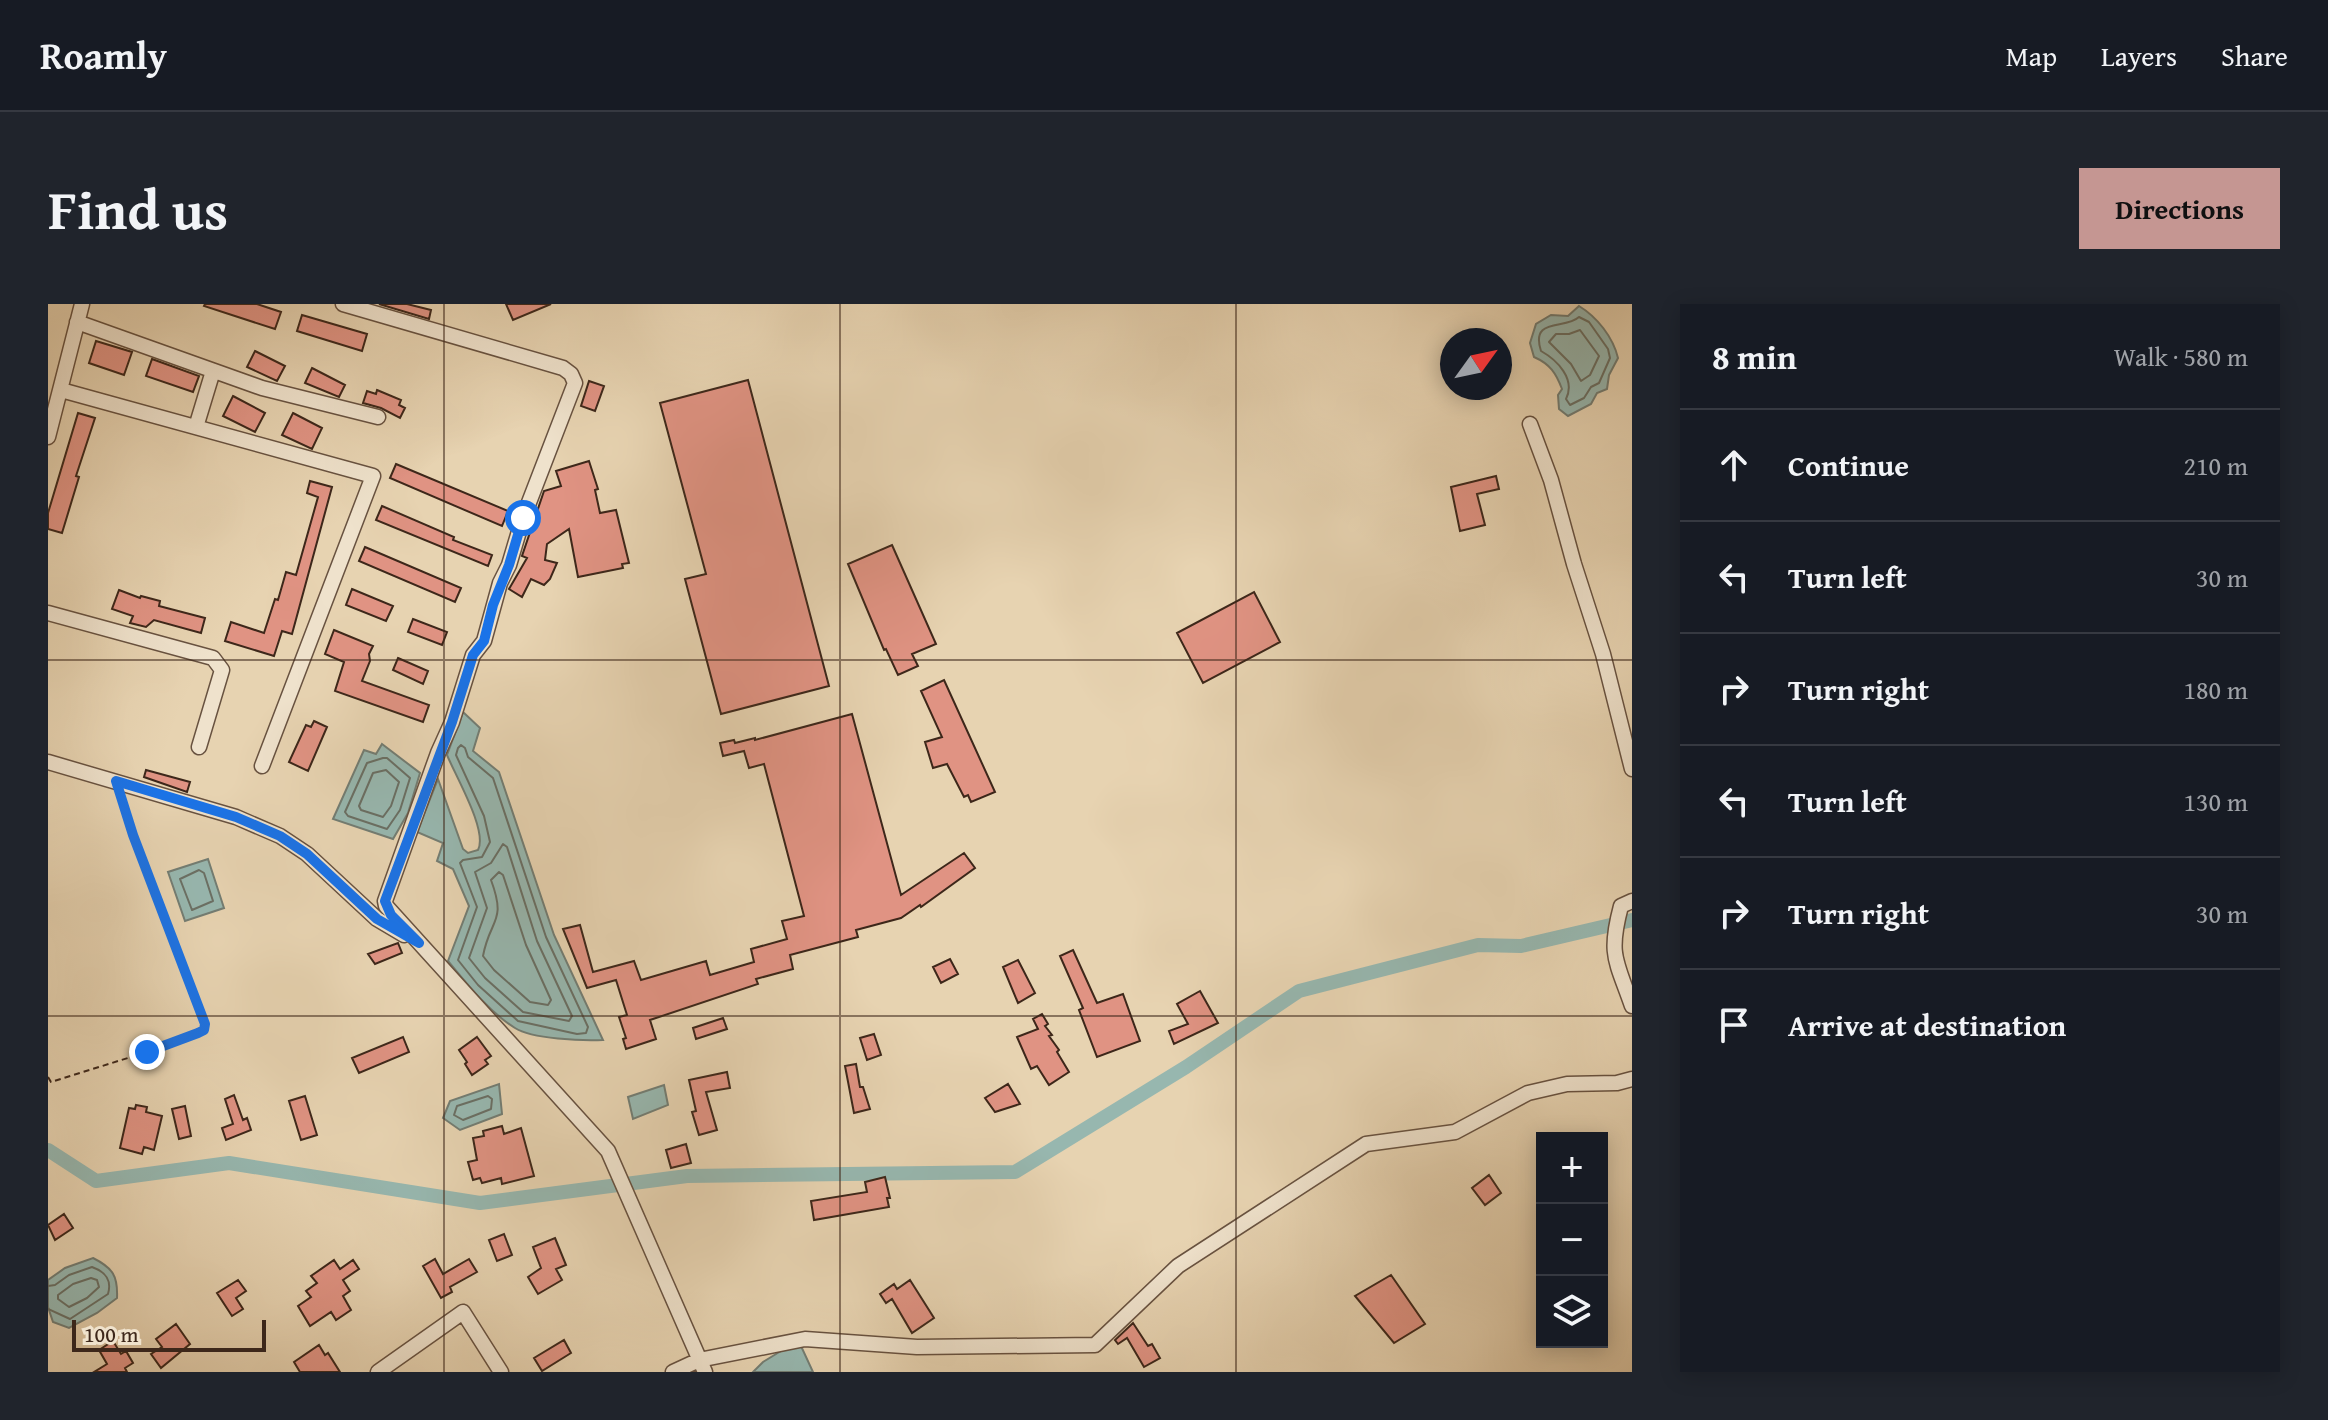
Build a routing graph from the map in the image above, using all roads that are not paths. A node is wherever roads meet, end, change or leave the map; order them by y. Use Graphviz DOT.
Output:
graph roads {
  1 [pos="82,304"];
  2 [pos="343,304"];
  3 [pos="77,322"];
  4 [pos="213,371"];
  5 [pos="61,390"];
  6 [pos="378,417"];
  7 [pos="1530,424"];
  8 [pos="196,427"];
  9 [pos="48,437"];
  10 [pos="48,613"];
  11 [pos="199,747"];
  12 [pos="48,762"];
  13 [pos="262,766"];
  14 [pos="1632,769"];
  15 [pos="1632,901"];
  16 [pos="419,943"];
  17 [pos="1632,1006"];
  18 [pos="1632,1079"];
  19 [pos="702,1366"];
  20 [pos="378,1372"];
  21 [pos="501,1372"];
  22 [pos="673,1372"];
  1 -- 3 [label="street"];
  2 -- 16 [label="street"];
  3 -- 4 [label="street"];
  3 -- 5 [label="street"];
  4 -- 6 [label="street"];
  4 -- 8 [label="street"];
  5 -- 8 [label="street"];
  5 -- 9 [label="street"];
  7 -- 14 [label="street"];
  8 -- 13 [label="street"];
  10 -- 11 [label="street"];
  12 -- 16 [label="street"];
  15 -- 17 [label="street"];
  16 -- 19 [label="street"];
  18 -- 19 [label="street"];
  19 -- 22 [label="street"];
  20 -- 21 [label="street"];
}
